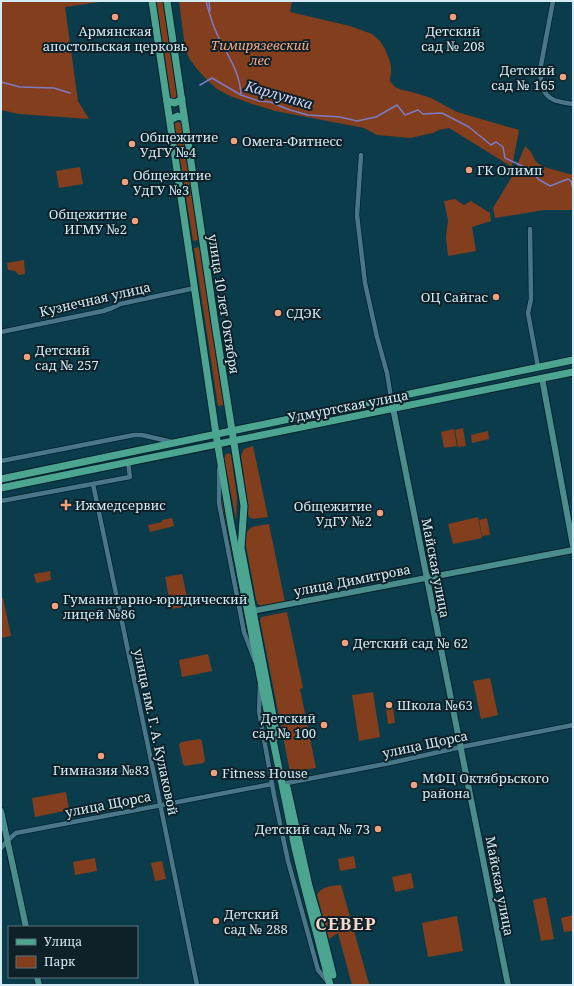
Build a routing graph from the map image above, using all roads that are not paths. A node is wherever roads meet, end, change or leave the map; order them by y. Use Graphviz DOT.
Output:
graph roads {
  1 [pos="152,1"];
  2 [pos="167,1"];
  3 [pos="553,1"];
  4 [pos="182,99"];
  5 [pos="167,101"];
  6 [pos="573,104"];
  7 [pos="184,118"];
  8 [pos="170,120"];
  9 [pos="361,155"];
  10 [pos="530,229"];
  11 [pos="195,288"];
  12 [pos="1,332"];
  13 [pos="573,360"];
  14 [pos="538,367"];
  15 [pos="573,372"];
  16 [pos="542,378"];
  17 [pos="415,393"];
  18 [pos="391,398"];
  19 [pos="418,404"];
  20 [pos="394,409"];
  21 [pos="232,431"];
  22 [pos="216,434"];
  23 [pos="233,441"];
  24 [pos="176,442"];
  25 [pos="217,444"];
  26 [pos="219,455"];
  27 [pos="1,461"];
  28 [pos="128,462"];
  29 [pos="1,478"];
  30 [pos="93,484"];
  31 [pos="1,488"];
  32 [pos="1,501"];
  33 [pos="573,546"];
  34 [pos="573,550"];
  35 [pos="427,578"];
  36 [pos="250,611"];
  37 [pos="260,676"];
  38 [pos="573,724"];
  39 [pos="461,747"];
  40 [pos="284,783"];
  41 [pos="272,784"];
  42 [pos="161,805"];
  43 [pos="1,811"];
  44 [pos="5,834"];
  45 [pos="16,834"];
  46 [pos="7,841"];
  47 [pos="1,849"];
  48 [pos="9,852"];
  49 [pos="26,926"];
  50 [pos="197,985"];
  51 [pos="330,985"];
  52 [pos="335,985"];
  53 [pos="508,985"];
  1 -- 5 [label="main road, улица 10 лет Октября"];
  2 -- 4 [label="main road, улица 10 лет Октября"];
  3 -- 6 [label="street"];
  4 -- 5 [label="main road"];
  4 -- 7 [label="main road, улица 10 лет Октября"];
  5 -- 8 [label="main road, улица 10 лет Октября"];
  7 -- 8 [label="main road"];
  7 -- 21 [label="main road, улица 10 лет Октября"];
  8 -- 11 [label="main road, улица 10 лет Октября"];
  9 -- 18 [label="street, Майская улица"];
  10 -- 14 [label="street"];
  11 -- 12 [label="street, Кузнечная улица"];
  11 -- 22 [label="main road, улица 10 лет Октября"];
  13 -- 14 [label="main road, Удмуртская улица"];
  14 -- 17 [label="main road, Удмуртская улица"];
  15 -- 16 [label="main road, Удмуртская улица"];
  16 -- 19 [label="main road, Удмуртская улица"];
  16 -- 33 [label="street"];
  17 -- 18 [label="main road, Удмуртская улица"];
  17 -- 19 [label="main road"];
  18 -- 20 [label="street, Майская улица"];
  18 -- 21 [label="main road, Удмуртская улица"];
  19 -- 20 [label="main road, Удмуртская улица"];
  20 -- 23 [label="main road, Удмуртская улица"];
  20 -- 35 [label="street, Майская улица"];
  21 -- 22 [label="main road, Удмуртская улица"];
  21 -- 23 [label="main road, улица 10 лет Октября"];
  22 -- 24 [label="main road, Удмуртская улица"];
  22 -- 25 [label="main road, улица 10 лет Октября"];
  23 -- 25 [label="main road, Удмуртская улица"];
  23 -- 36 [label="main road, улица 10 лет Октября"];
  24 -- 27 [label="street, Удмуртская улица"];
  24 -- 29 [label="main road, Удмуртская улица"];
  25 -- 26 [label="main road, улица 10 лет Октября"];
  25 -- 28 [label="main road, Удмуртская улица"];
  26 -- 36 [label="main road, улица 10 лет Октября"];
  26 -- 37 [label="street, улица 10 лет Октября"];
  28 -- 30 [label="street"];
  28 -- 31 [label="main road, Удмуртская улица"];
  30 -- 32 [label="street"];
  30 -- 42 [label="street, улица им. Г. А. Кулаковой"];
  34 -- 35 [label="street, улица Димитрова"];
  35 -- 36 [label="street, улица Димитрова"];
  35 -- 39 [label="street, Майская улица"];
  36 -- 37 [label="main road, улица 10 лет Октября"];
  36 -- 40 [label="main road, улица 10 лет Октября"];
  37 -- 40 [label="main road, улица 10 лет Октября"];
  37 -- 41 [label="street, улица 10 лет Октября"];
  38 -- 39 [label="street, улица Щорса"];
  39 -- 40 [label="street, улица Щорса"];
  39 -- 53 [label="street, Майская улица"];
  40 -- 51 [label="main road, улица 10 лет Октября"];
  40 -- 52 [label="main road, улица 10 лет Октября"];
  41 -- 42 [label="street, улица Щорса"];
  41 -- 51 [label="street, улица 10 лет Октября"];
  42 -- 45 [label="street, улица Щорса"];
  42 -- 50 [label="street, улица им. Г. А. Кулаковой"];
  43 -- 44 [label="street"];
  44 -- 45 [label="street"];
  44 -- 46 [label="street"];
  45 -- 46 [label="street, улица Щорса"];
  46 -- 47 [label="street, улица Щорса"];
  46 -- 48 [label="street"];
  47 -- 48 [label="street"];
  48 -- 49 [label="street"];
}
